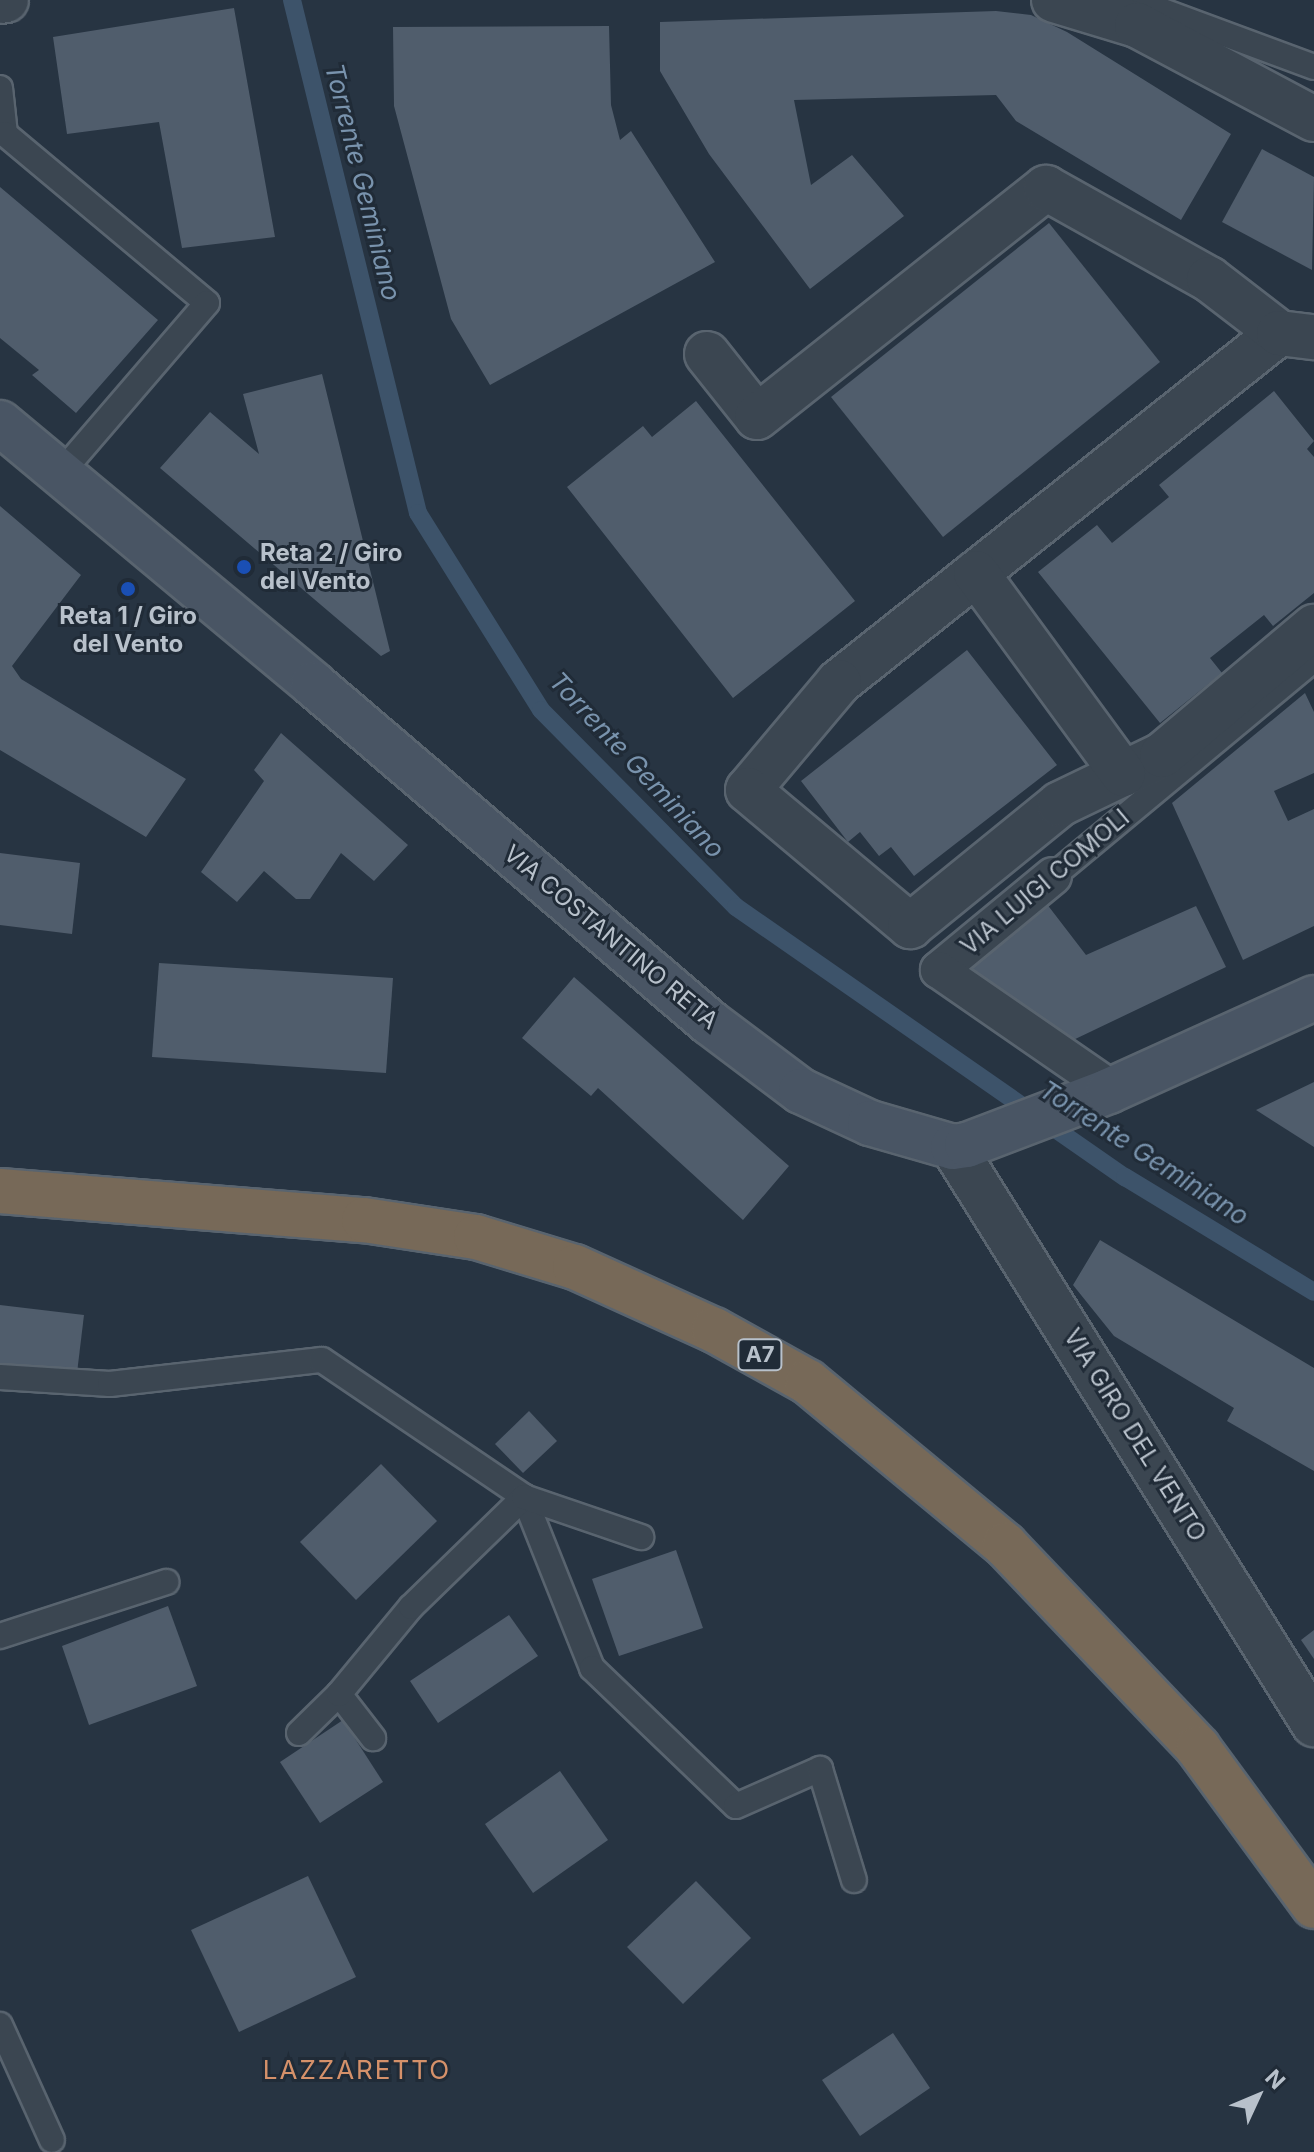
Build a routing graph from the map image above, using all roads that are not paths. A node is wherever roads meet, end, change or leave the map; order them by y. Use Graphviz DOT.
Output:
graph roads {
  1 [pos="6,0"];
  2 [pos="1112,0"];
  3 [pos="1133,0"];
  4 [pos="0,1"];
  5 [pos="1062,2"];
  6 [pos="1314,67"];
  7 [pos="0,88"];
  8 [pos="1314,119"];
  9 [pos="1296,335"];
  10 [pos="707,354"];
  11 [pos="0,423"];
  12 [pos="61,473"];
  13 [pos="976,573"];
  14 [pos="1314,627"];
  15 [pos="1314,659"];
  16 [pos="1123,774"];
  17 [pos="1053,876"];
  18 [pos="1314,998"];
  19 [pos="1111,1090"];
  20 [pos="966,1144"];
  21 [pos="0,1191"];
  22 [pos="0,1377"];
  23 [pos="524,1497"];
  24 [pos="641,1537"];
  25 [pos="166,1582"];
  26 [pos="0,1636"];
  27 [pos="339,1694"];
  28 [pos="1314,1724"];
  29 [pos="299,1733"];
  30 [pos="373,1738"];
  31 [pos="854,1880"];
  32 [pos="1314,1906"];
  33 [pos="0,2025"];
  34 [pos="52,2140"];
  1 -- 4 [label="street"];
  2 -- 5 [label="lane"];
  3 -- 6 [label="lane"];
  5 -- 8 [label="street"];
  7 -- 12 [label="lane"];
  9 -- 10 [label="street"];
  9 -- 13 [label="street"];
  11 -- 12 [label="main road, VIA COSTANTINO RETA"];
  12 -- 20 [label="main road, VIA COSTANTINO RETA"];
  13 -- 16 [label="street"];
  13 -- 16 [label="street"];
  14 -- 16 [label="street"];
  15 -- 17 [label="lane, VIA LUIGI COMOLI"];
  17 -- 19 [label="street, VIA LUIGI COMOLI"];
  18 -- 19 [label="main road"];
  19 -- 20 [label="main road"];
  20 -- 28 [label="street, VIA GIRO DEL VENTO"];
  21 -- 32 [label="highway, A7"];
  22 -- 23 [label="lane"];
  23 -- 24 [label="lane"];
  23 -- 27 [label="lane"];
  23 -- 31 [label="lane"];
  25 -- 26 [label="lane"];
  27 -- 29 [label="lane"];
  27 -- 30 [label="lane"];
  33 -- 34 [label="lane"];
}
